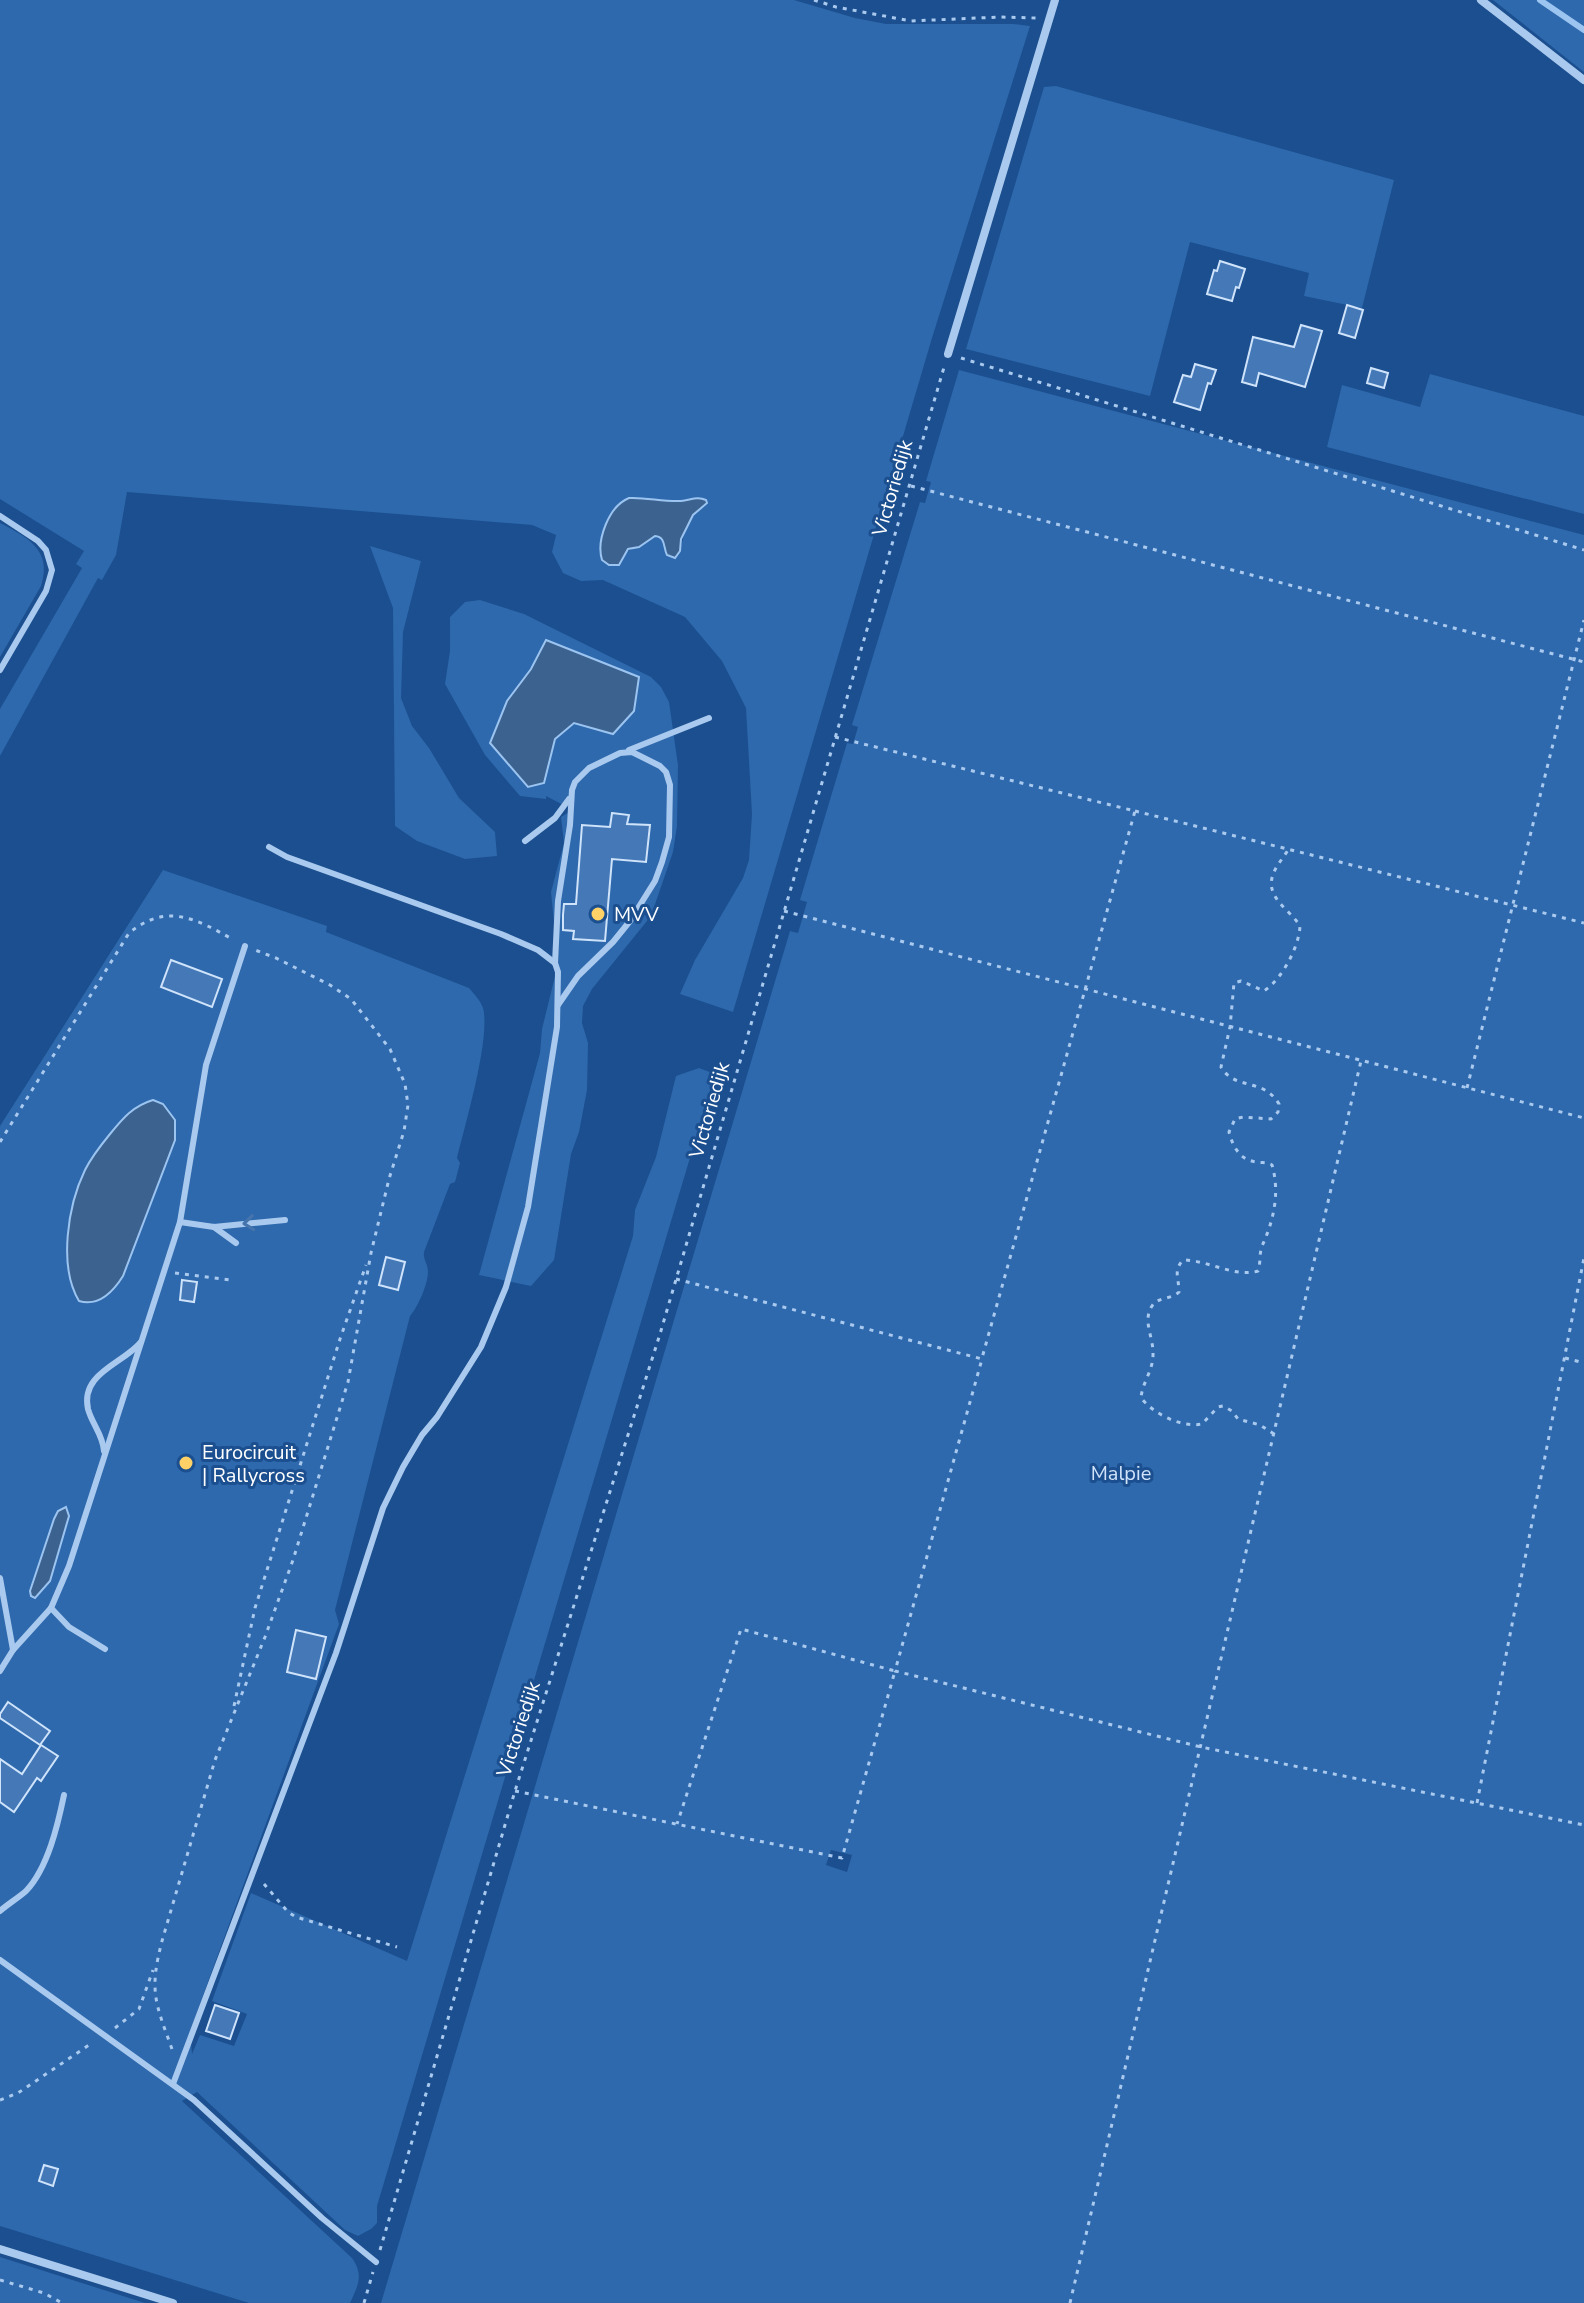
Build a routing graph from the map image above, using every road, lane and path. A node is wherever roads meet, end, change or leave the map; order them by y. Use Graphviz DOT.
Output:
graph roads {
  1 [pos="814,0"];
  2 [pos="1055,0"];
  3 [pos="1481,0"];
  4 [pos="1050,19"];
  5 [pos="1584,80"];
  6 [pos="948,354"];
  7 [pos="909,485"];
  8 [pos="0,516"];
  9 [pos="1584,550"];
  10 [pos="1584,620"];
  11 [pos="1574,660"];
  12 [pos="1584,662"];
  13 [pos="0,670"];
  14 [pos="709,718"];
  15 [pos="835,737"];
  16 [pos="626,752"];
  17 [pos="570,795"];
  18 [pos="1135,811"];
  19 [pos="525,841"];
  20 [pos="269,847"];
  21 [pos="1288,850"];
  22 [pos="1512,904"];
  23 [pos="784,911"];
  24 [pos="1584,923"];
  25 [pos="245,946"];
  26 [pos="555,963"];
  27 [pos="1086,990"];
  28 [pos="558,1005"];
  29 [pos="1230,1027"];
  30 [pos="1361,1061"];
  31 [pos="1467,1088"];
  32 [pos="1584,1118"];
  33 [pos="0,1142"];
  34 [pos="285,1220"];
  35 [pos="180,1222"];
  36 [pos="214,1227"];
  37 [pos="236,1243"];
  38 [pos="371,1253"];
  39 [pos="1584,1258"];
  40 [pos="164,1272"];
  41 [pos="676,1279"];
  42 [pos="230,1280"];
  43 [pos="143,1339"];
  44 [pos="1565,1358"];
  45 [pos="982,1359"];
  46 [pos="1584,1363"];
  47 [pos="1274,1434"];
  48 [pos="104,1456"];
  49 [pos="0,1578"];
  50 [pos="51,1608"];
  51 [pos="105,1649"];
  52 [pos="13,1650"];
  53 [pos="0,1671"];
  54 [pos="895,1671"];
  55 [pos="232,1713"];
  56 [pos="1201,1747"];
  57 [pos="515,1791"];
  58 [pos="64,1795"];
  59 [pos="1477,1803"];
  60 [pos="677,1824"];
  61 [pos="1584,1825"];
  62 [pos="253,1872"];
  63 [pos="0,1911"];
  64 [pos="397,1947"];
  65 [pos="0,1960"];
  66 [pos="157,1960"];
  67 [pos="105,2035"];
  68 [pos="174,2054"];
  69 [pos="173,2084"];
  70 [pos="0,2100"];
  71 [pos="387,2227"];
  72 [pos="0,2249"];
  73 [pos="376,2262"];
  74 [pos="0,2280"];
  75 [pos="62,2303"];
  76 [pos="173,2303"];
  77 [pos="1070,2303"];
  1 -- 4 [label="path"];
  2 -- 4 [label="street"];
  3 -- 5 [label="street"];
  4 -- 6 [label="street"];
  6 -- 7 [label="path, Victoriedijk"];
  6 -- 9 [label="path"];
  7 -- 11 [label="path"];
  7 -- 15 [label="path, Victoriedijk"];
  8 -- 13 [label="lane"];
  10 -- 11 [label="path"];
  11 -- 12 [label="path"];
  11 -- 22 [label="path"];
  14 -- 16 [label="lane"];
  15 -- 18 [label="path"];
  15 -- 23 [label="path, Victoriedijk"];
  16 -- 17 [label="lane"];
  16 -- 28 [label="lane"];
  17 -- 19 [label="lane"];
  17 -- 26 [label="lane"];
  18 -- 21 [label="path"];
  18 -- 27 [label="path"];
  20 -- 26 [label="lane"];
  21 -- 22 [label="path"];
  21 -- 29 [label="path"];
  22 -- 24 [label="path"];
  22 -- 31 [label="path"];
  23 -- 27 [label="path"];
  23 -- 41 [label="path, Victoriedijk"];
  25 -- 33 [label="path"];
  25 -- 35 [label="lane"];
  25 -- 38 [label="path"];
  26 -- 28 [label="lane"];
  27 -- 29 [label="path"];
  27 -- 45 [label="path"];
  28 -- 62 [label="lane"];
  29 -- 30 [label="path"];
  29 -- 47 [label="path"];
  30 -- 31 [label="path"];
  30 -- 47 [label="path"];
  31 -- 32 [label="path"];
  34 -- 36 [label="lane, one-way"];
  35 -- 36 [label="lane"];
  35 -- 40 [label="lane"];
  36 -- 37 [label="lane"];
  38 -- 55 [label="path"];
  38 -- 55 [label="path"];
  39 -- 44 [label="path"];
  40 -- 42 [label="path"];
  40 -- 43 [label="lane"];
  41 -- 45 [label="path"];
  41 -- 57 [label="path, Victoriedijk"];
  43 -- 48 [label="lane"];
  43 -- 48 [label="lane"];
  44 -- 46 [label="path"];
  44 -- 59 [label="path"];
  45 -- 54 [label="path"];
  47 -- 56 [label="path"];
  48 -- 50 [label="lane"];
  49 -- 52 [label="lane"];
  50 -- 51 [label="lane"];
  50 -- 52 [label="lane"];
  52 -- 53 [label="lane"];
  54 -- 56 [label="path"];
  54 -- 60 [label="path"];
  54 -- 60 [label="path"];
  55 -- 66 [label="path"];
  56 -- 59 [label="path"];
  56 -- 77 [label="path"];
  57 -- 60 [label="path"];
  57 -- 71 [label="path, Victoriedijk"];
  58 -- 63 [label="lane"];
  59 -- 61 [label="path"];
  62 -- 64 [label="path"];
  62 -- 69 [label="lane"];
  65 -- 67 [label="lane"];
  66 -- 67 [label="path"];
  66 -- 68 [label="path"];
  67 -- 69 [label="lane"];
  67 -- 70 [label="path"];
  69 -- 73 [label="lane"];
  72 -- 76 [label="street"];
  74 -- 75 [label="path"];
}
